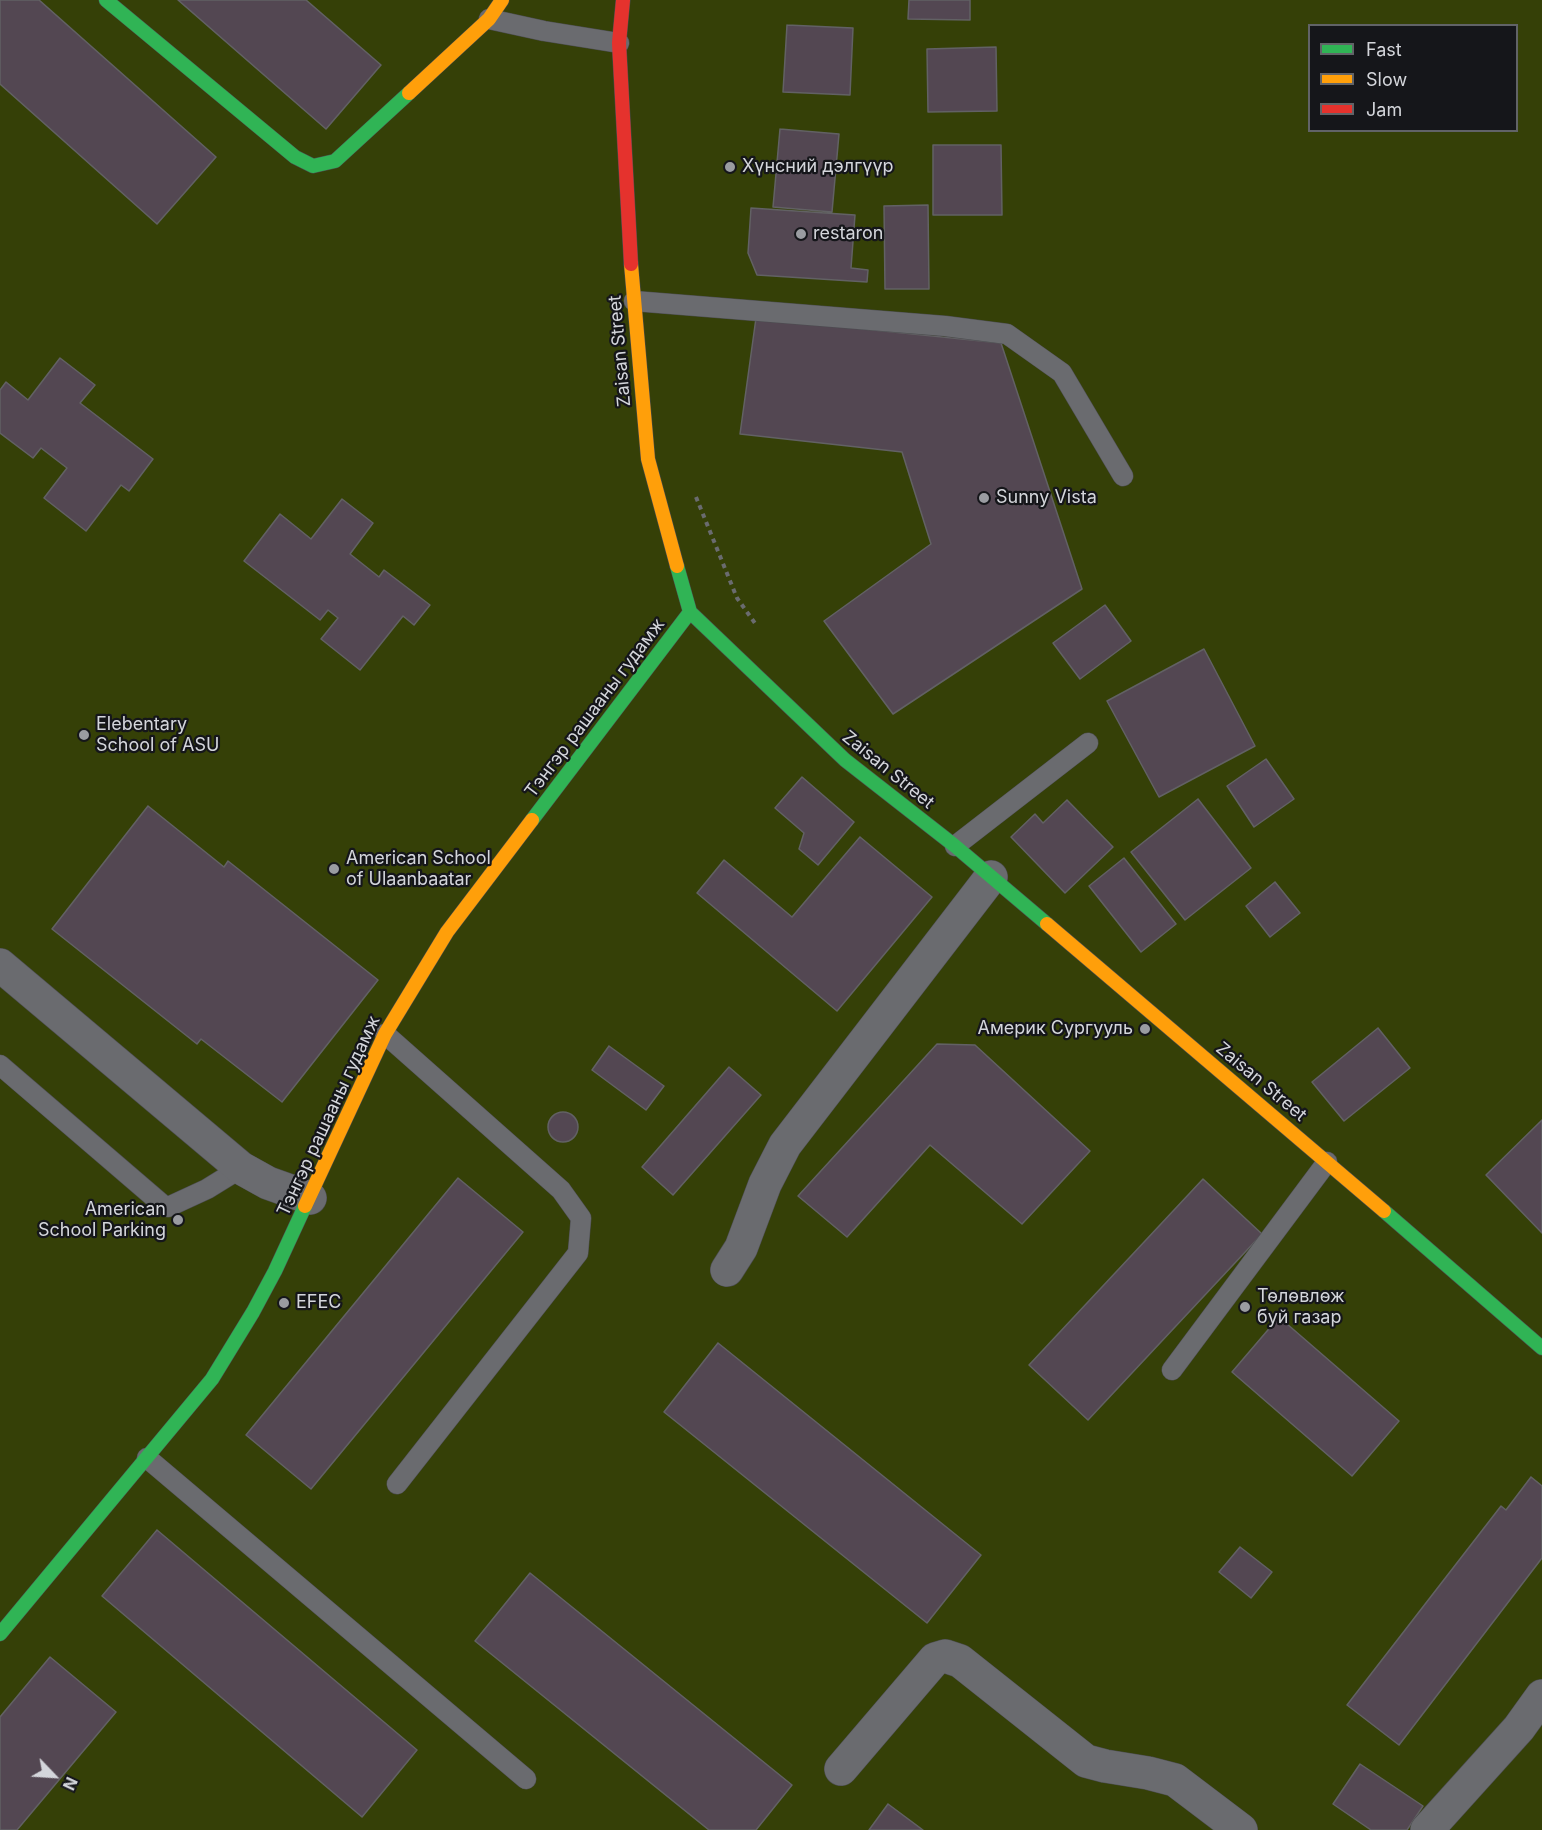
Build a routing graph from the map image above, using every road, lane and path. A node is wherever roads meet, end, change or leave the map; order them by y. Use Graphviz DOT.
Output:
graph roads {
  1 [pos="106,0"];
  2 [pos="502,0"];
  3 [pos="623,0"];
  4 [pos="489,20"];
  5 [pos="619,43"];
  6 [pos="634,301"];
  7 [pos="1123,477"];
  8 [pos="695,493"];
  9 [pos="690,612"];
  10 [pos="758,627"];
  11 [pos="1088,743"];
  12 [pos="955,846"];
  13 [pos="991,877"];
  14 [pos="0,965"];
  15 [pos="385,1034"];
  16 [pos="0,1065"];
  17 [pos="1327,1162"];
  18 [pos="241,1168"];
  19 [pos="310,1198"];
  20 [pos="728,1270"];
  21 [pos="1542,1348"];
  22 [pos="1172,1370"];
  23 [pos="147,1458"];
  24 [pos="397,1484"];
  25 [pos="0,1634"];
  26 [pos="1542,1695"];
  27 [pos="841,1769"];
  28 [pos="526,1779"];
  29 [pos="1241,1830"];
  30 [pos="1427,1830"];
  1 -- 4 [label="street"];
  2 -- 4 [label="street"];
  3 -- 5 [label="street, Zaisan Street"];
  4 -- 5 [label="lane"];
  5 -- 6 [label="street, Zaisan Street"];
  6 -- 7 [label="lane"];
  6 -- 9 [label="street, Zaisan Street"];
  8 -- 10 [label="path"];
  9 -- 12 [label="street, Zaisan Street"];
  9 -- 15 [label="street, Тэнгэр рашааны гудамж"];
  11 -- 12 [label="lane"];
  12 -- 13 [label="street, Zaisan Street"];
  13 -- 17 [label="street, Zaisan Street"];
  13 -- 20 [label="street"];
  14 -- 18 [label="street"];
  15 -- 19 [label="street, Тэнгэр рашааны гудамж"];
  15 -- 24 [label="lane"];
  16 -- 18 [label="lane"];
  17 -- 21 [label="street, Zaisan Street"];
  17 -- 22 [label="lane"];
  18 -- 19 [label="street"];
  19 -- 23 [label="street, Тэнгэр рашааны гудамж"];
  23 -- 25 [label="street, Тэнгэр рашааны гудамж"];
  23 -- 28 [label="lane"];
  26 -- 30 [label="street"];
  27 -- 29 [label="street"];
}
